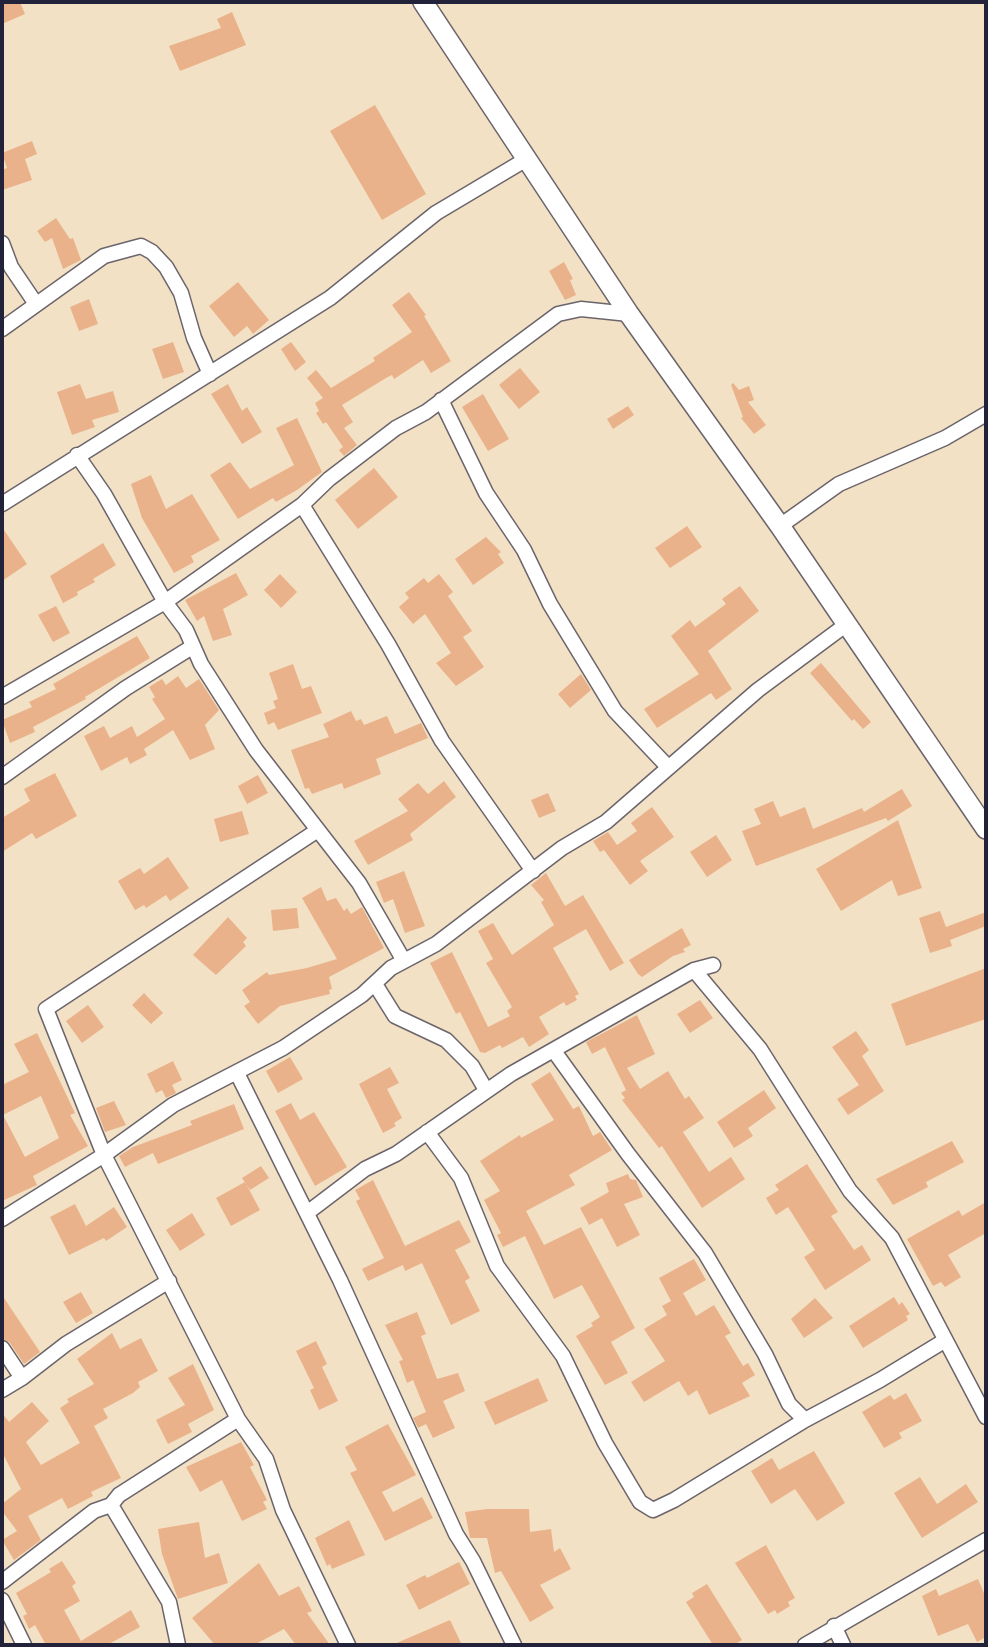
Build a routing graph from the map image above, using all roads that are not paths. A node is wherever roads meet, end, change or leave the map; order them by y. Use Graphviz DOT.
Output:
graph roads {
  1 [pos="423,2"];
  2 [pos="525,160"];
  3 [pos="2,243"];
  4 [pos="36,304"];
  5 [pos="629,313"];
  6 [pos="2,330"];
  7 [pos="210,374"];
  8 [pos="441,400"];
  9 [pos="986,414"];
  10 [pos="77,455"];
  11 [pos="2,504"];
  12 [pos="302,505"];
  13 [pos="780,526"];
  14 [pos="165,602"];
  15 [pos="847,624"];
  16 [pos="192,648"];
  17 [pos="2,697"];
  18 [pos="668,767"];
  19 [pos="2,777"];
  20 [pos="318,830"];
  21 [pos="986,830"];
  22 [pos="533,871"];
  23 [pos="404,961"];
  24 [pos="713,965"];
  25 [pos="694,970"];
  26 [pos="375,984"];
  27 [pos="554,1051"];
  28 [pos="237,1073"];
  29 [pos="486,1090"];
  30 [pos="428,1132"];
  31 [pos="104,1155"];
  32 [pos="307,1213"];
  33 [pos="2,1219"];
  34 [pos="169,1281"];
  35 [pos="944,1341"];
  36 [pos="2,1348"];
  37 [pos="22,1378"];
  38 [pos="2,1390"];
  39 [pos="986,1417"];
  40 [pos="238,1419"];
  41 [pos="805,1420"];
  42 [pos="111,1505"];
  43 [pos="986,1540"];
  44 [pos="2,1582"];
  45 [pos="2,1600"];
  46 [pos="834,1626"];
  47 [pos="24,1645"];
  48 [pos="178,1645"];
  49 [pos="348,1645"];
  50 [pos="514,1645"];
  51 [pos="805,1645"];
  52 [pos="843,1645"];
  1 -- 2 [label="main road"];
  2 -- 5 [label="main road"];
  2 -- 7 [label="street"];
  3 -- 4 [label="street"];
  4 -- 6 [label="street"];
  4 -- 7 [label="street"];
  5 -- 8 [label="street"];
  5 -- 13 [label="main road"];
  7 -- 10 [label="street"];
  8 -- 12 [label="street"];
  8 -- 18 [label="street"];
  9 -- 13 [label="street"];
  10 -- 11 [label="street"];
  10 -- 14 [label="street"];
  12 -- 14 [label="street"];
  12 -- 22 [label="street"];
  13 -- 15 [label="main road"];
  14 -- 16 [label="street"];
  14 -- 17 [label="street"];
  15 -- 18 [label="street"];
  15 -- 21 [label="main road"];
  16 -- 19 [label="street"];
  16 -- 20 [label="street"];
  18 -- 22 [label="street"];
  20 -- 23 [label="street"];
  20 -- 31 [label="street"];
  22 -- 23 [label="street"];
  23 -- 26 [label="street"];
  24 -- 25 [label="street"];
  25 -- 27 [label="street"];
  25 -- 35 [label="street"];
  26 -- 28 [label="street"];
  26 -- 29 [label="street"];
  27 -- 29 [label="street"];
  27 -- 41 [label="street"];
  28 -- 31 [label="street"];
  28 -- 32 [label="street"];
  29 -- 30 [label="street"];
  30 -- 32 [label="street"];
  30 -- 41 [label="street"];
  31 -- 33 [label="street"];
  31 -- 34 [label="street"];
  32 -- 50 [label="street"];
  34 -- 37 [label="street"];
  34 -- 40 [label="street"];
  35 -- 39 [label="street"];
  35 -- 41 [label="street"];
  36 -- 37 [label="street"];
  37 -- 38 [label="street"];
  40 -- 42 [label="street"];
  40 -- 49 [label="street"];
  42 -- 44 [label="street"];
  42 -- 48 [label="street"];
  43 -- 46 [label="street"];
  45 -- 47 [label="street"];
  46 -- 51 [label="street"];
  46 -- 52 [label="street"];
}
